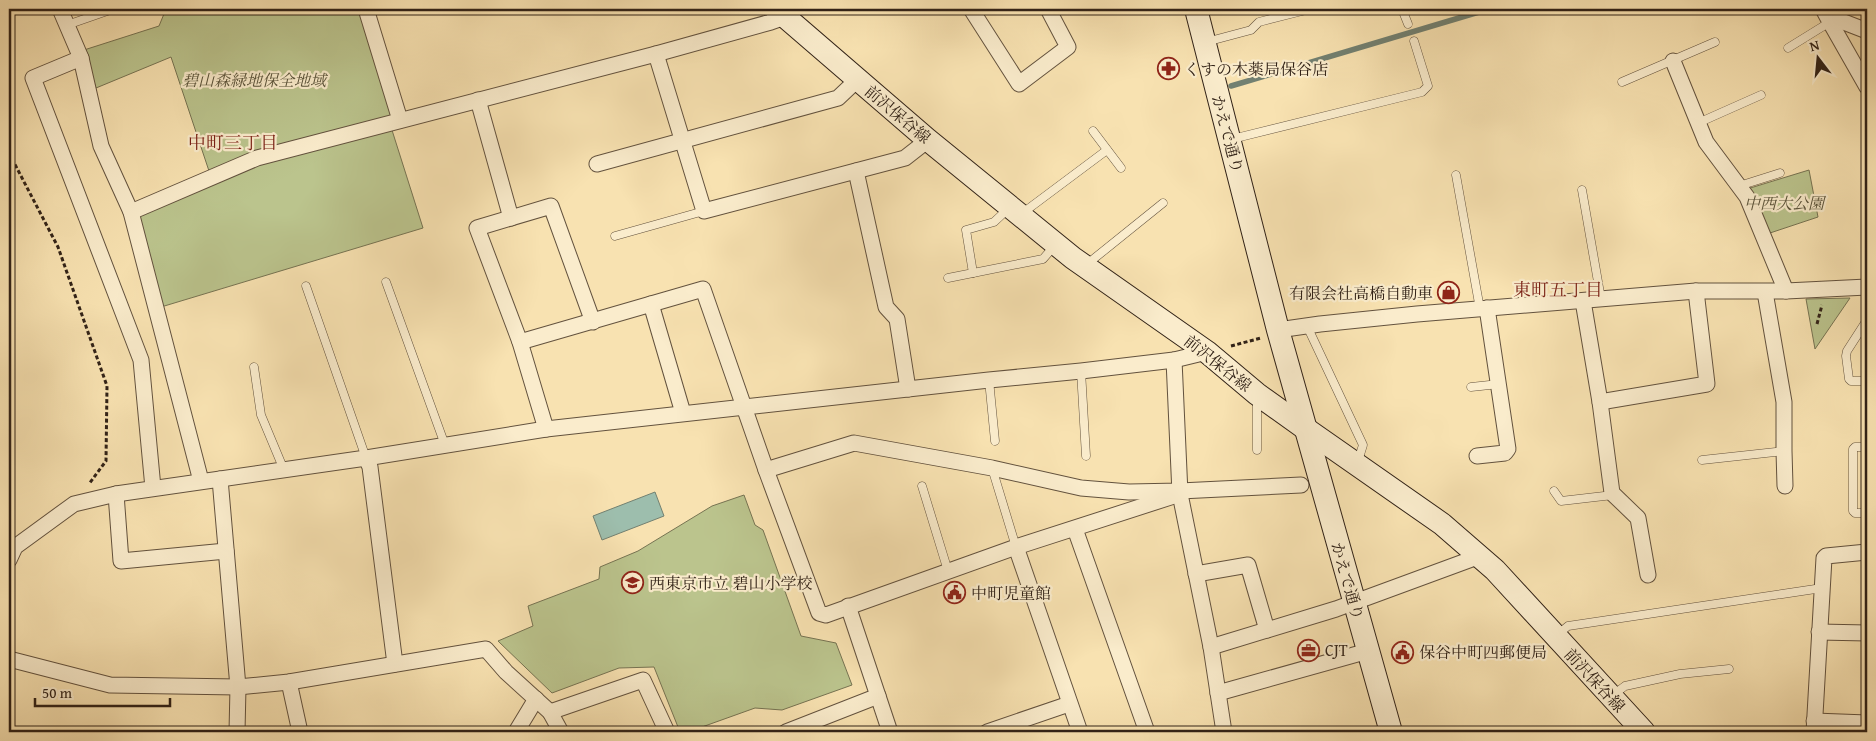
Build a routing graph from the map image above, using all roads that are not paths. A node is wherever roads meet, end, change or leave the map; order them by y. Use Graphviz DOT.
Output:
graph roads {
  1 [pos="60,9"];
  2 [pos="113,9"];
  3 [pos="366,9"];
  4 [pos="971,9"];
  5 [pos="1048,9"];
  6 [pos="1196,9"];
  7 [pos="1310,9"];
  8 [pos="1402,9"];
  9 [pos="781,13"];
  10 [pos="1827,15"];
  11 [pos="1408,24"];
  12 [pos="67,25"];
  13 [pos="1867,31"];
  14 [pos="1414,41"];
  15 [pos="1715,42"];
  16 [pos="1204,43"];
  17 [pos="1788,48"];
  18 [pos="656,54"];
  19 [pos="81,58"];
  20 [pos="1673,60"];
  21 [pos="857,80"];
  22 [pos="1622,82"];
  23 [pos="1867,87"];
  24 [pos="1761,95"];
  25 [pos="478,100"];
  26 [pos="400,120"];
  27 [pos="1698,123"];
  28 [pos="1093,131"];
  29 [pos="928,140"];
  30 [pos="1230,140"];
  31 [pos="683,141"];
  32 [pos="1107,150"];
  33 [pos="596,164"];
  34 [pos="1121,168"];
  35 [pos="856,171"];
  36 [pos="1780,173"];
  37 [pos="1456,175"];
  38 [pos="1739,186"];
  39 [pos="1582,190"];
  40 [pos="1163,203"];
  41 [pos="704,211"];
  42 [pos="131,212"];
  43 [pos="1016,212"];
  44 [pos="511,218"];
  45 [pos="615,236"];
  46 [pos="1056,244"];
  47 [pos="1084,266"];
  48 [pos="973,273"];
  49 [pos="948,278"];
  50 [pos="386,282"];
  51 [pos="306,286"];
  52 [pos="1867,287"];
  53 [pos="1696,290"];
  54 [pos="1786,291"];
  55 [pos="1765,292"];
  56 [pos="1601,299"];
  57 [pos="1583,301"];
  58 [pos="651,304"];
  59 [pos="1483,309"];
  60 [pos="1867,320"];
  61 [pos="593,322"];
  62 [pos="1307,326"];
  63 [pos="1271,338"];
  64 [pos="520,342"];
  65 [pos="1218,350"];
  66 [pos="1174,360"];
  67 [pos="254,367"];
  68 [pos="1081,371"];
  69 [pos="989,380"];
  70 [pos="1867,380"];
  71 [pos="1499,384"];
  72 [pos="1471,387"];
  73 [pos="908,389"];
  74 [pos="1257,394"];
  75 [pos="1600,402"];
  76 [pos="745,407"];
  77 [pos="683,412"];
  78 [pos="546,429"];
  79 [pos="1306,429"];
  80 [pos="995,441"];
  81 [pos="446,445"];
  82 [pos="1867,447"];
  83 [pos="1257,450"];
  84 [pos="1784,451"];
  85 [pos="1086,456"];
  86 [pos="1477,456"];
  87 [pos="366,458"];
  88 [pos="1702,460"];
  89 [pos="1357,464"];
  90 [pos="992,468"];
  91 [pos="284,470"];
  92 [pos="766,470"];
  93 [pos="220,479"];
  94 [pos="201,481"];
  95 [pos="1301,485"];
  96 [pos="922,486"];
  97 [pos="1785,486"];
  98 [pos="153,488"];
  99 [pos="1554,492"];
  100 [pos="1180,493"];
  101 [pos="116,494"];
  102 [pos="1613,495"];
  103 [pos="1867,513"];
  104 [pos="1075,528"];
  105 [pos="1016,547"];
  106 [pos="11,551"];
  107 [pos="226,551"];
  108 [pos="1867,552"];
  109 [pos="1480,556"];
  110 [pos="948,572"];
  111 [pos="1196,574"];
  112 [pos="1648,575"];
  113 [pos="1822,588"];
  114 [pos="1354,603"];
  115 [pos="848,606"];
  116 [pos="1268,630"];
  117 [pos="1819,632"];
  118 [pos="1867,633"];
  119 [pos="1555,636"];
  120 [pos="1211,647"];
  121 [pos="1368,651"];
  122 [pos="9,659"];
  123 [pos="395,664"];
  124 [pos="1729,669"];
  125 [pos="289,682"];
  126 [pos="238,688"];
  127 [pos="1218,693"];
  128 [pos="878,696"];
  129 [pos="1612,696"];
  130 [pos="536,699"];
  131 [pos="1069,704"];
  132 [pos="550,712"];
  133 [pos="1867,723"];
  134 [pos="1814,727"];
  135 [pos="237,732"];
  136 [pos="300,732"];
  137 [pos="516,732"];
  138 [pos="561,732"];
  139 [pos="667,732"];
  140 [pos="786,732"];
  141 [pos="890,732"];
  142 [pos="987,732"];
  143 [pos="1080,732"];
  144 [pos="1147,732"];
  145 [pos="1224,732"];
  146 [pos="1389,732"];
  147 [pos="1644,732"];
  1 -- 12 [label="street"];
  2 -- 12 [label="lane"];
  3 -- 26 [label="street"];
  4 -- 5 [label="street"];
  6 -- 16 [label="main road, かえで通り"];
  7 -- 16 [label="lane"];
  8 -- 11 [label="lane"];
  9 -- 18 [label="street"];
  9 -- 21 [label="main road, 前沢保谷線"];
  10 -- 13 [label="street"];
  10 -- 17 [label="lane"];
  10 -- 23 [label="street"];
  12 -- 19 [label="street"];
  14 -- 30 [label="lane"];
  15 -- 20 [label="lane"];
  16 -- 30 [label="main road, かえで通り"];
  18 -- 25 [label="street"];
  18 -- 31 [label="street"];
  19 -- 42 [label="street"];
  19 -- 98 [label="street"];
  20 -- 22 [label="lane"];
  20 -- 27 [label="street"];
  21 -- 29 [label="main road, 前沢保谷線"];
  21 -- 31 [label="street"];
  24 -- 27 [label="lane"];
  25 -- 26 [label="street"];
  25 -- 44 [label="street"];
  26 -- 42 [label="street"];
  27 -- 38 [label="street"];
  28 -- 32 [label="lane"];
  29 -- 35 [label="street"];
  29 -- 43 [label="main road, 前沢保谷線"];
  30 -- 63 [label="main road, かえで通り"];
  31 -- 33 [label="street"];
  31 -- 41 [label="street"];
  32 -- 34 [label="lane"];
  32 -- 43 [label="lane"];
  35 -- 41 [label="street"];
  35 -- 73 [label="street"];
  36 -- 38 [label="lane"];
  37 -- 59 [label="lane"];
  38 -- 54 [label="street"];
  39 -- 56 [label="lane"];
  40 -- 47 [label="lane"];
  41 -- 45 [label="lane"];
  42 -- 94 [label="street"];
  43 -- 46 [label="main road, 前沢保谷線"];
  43 -- 48 [label="lane"];
  44 -- 61 [label="street"];
  44 -- 64 [label="street"];
  46 -- 47 [label="main road, 前沢保谷線"];
  46 -- 48 [label="lane"];
  47 -- 65 [label="main road, 前沢保谷線"];
  48 -- 49 [label="lane"];
  50 -- 81 [label="lane"];
  51 -- 87 [label="lane"];
  52 -- 54 [label="street"];
  53 -- 55 [label="street"];
  53 -- 56 [label="street"];
  53 -- 75 [label="street"];
  54 -- 55 [label="street"];
  55 -- 84 [label="street"];
  56 -- 57 [label="street"];
  57 -- 59 [label="street"];
  57 -- 75 [label="street"];
  58 -- 61 [label="street"];
  58 -- 76 [label="street"];
  58 -- 77 [label="street"];
  59 -- 62 [label="street"];
  59 -- 71 [label="street"];
  60 -- 70 [label="lane"];
  61 -- 64 [label="street"];
  62 -- 63 [label="street"];
  62 -- 89 [label="lane"];
  63 -- 79 [label="main road, かえで通り"];
  64 -- 78 [label="street"];
  65 -- 66 [label="street"];
  65 -- 74 [label="main road, 前沢保谷線"];
  66 -- 68 [label="street"];
  66 -- 100 [label="street"];
  67 -- 91 [label="lane"];
  68 -- 69 [label="street"];
  68 -- 85 [label="lane"];
  69 -- 73 [label="street"];
  69 -- 80 [label="lane"];
  71 -- 72 [label="lane"];
  71 -- 86 [label="street"];
  73 -- 76 [label="street"];
  74 -- 79 [label="main road, 前沢保谷線"];
  74 -- 83 [label="lane"];
  75 -- 102 [label="street"];
  76 -- 77 [label="street"];
  76 -- 92 [label="street"];
  77 -- 78 [label="street"];
  78 -- 81 [label="street"];
  79 -- 89 [label="main road, 前沢保谷線"];
  79 -- 114 [label="main road, かえで通り"];
  81 -- 87 [label="street"];
  82 -- 103 [label="lane"];
  84 -- 88 [label="lane"];
  84 -- 97 [label="street"];
  87 -- 91 [label="street"];
  87 -- 123 [label="street"];
  89 -- 109 [label="main road, 前沢保谷線"];
  90 -- 92 [label="street"];
  90 -- 100 [label="street"];
  90 -- 105 [label="lane"];
  91 -- 93 [label="street"];
  92 -- 115 [label="street"];
  93 -- 94 [label="street"];
  93 -- 107 [label="street"];
  94 -- 98 [label="street"];
  95 -- 100 [label="street"];
  96 -- 110 [label="lane"];
  98 -- 101 [label="street"];
  99 -- 102 [label="lane"];
  100 -- 104 [label="street"];
  100 -- 111 [label="street"];
  101 -- 106 [label="street"];
  101 -- 107 [label="street"];
  102 -- 112 [label="street"];
  104 -- 105 [label="street"];
  104 -- 144 [label="street"];
  105 -- 110 [label="street"];
  105 -- 131 [label="street"];
  107 -- 126 [label="street"];
  108 -- 113 [label="street"];
  109 -- 114 [label="street"];
  109 -- 119 [label="main road, 前沢保谷線"];
  110 -- 115 [label="street"];
  111 -- 116 [label="street"];
  111 -- 120 [label="street"];
  113 -- 117 [label="street"];
  113 -- 119 [label="lane"];
  114 -- 116 [label="street"];
  114 -- 121 [label="main road, かえで通り"];
  115 -- 128 [label="street"];
  116 -- 120 [label="street"];
  117 -- 118 [label="street"];
  117 -- 134 [label="street"];
  119 -- 129 [label="main road, 前沢保谷線"];
  120 -- 127 [label="street"];
  121 -- 127 [label="street"];
  121 -- 146 [label="main road, かえで通り"];
  122 -- 126 [label="street"];
  123 -- 125 [label="street"];
  123 -- 130 [label="street"];
  124 -- 129 [label="lane"];
  125 -- 126 [label="street"];
  125 -- 136 [label="street"];
  126 -- 135 [label="street"];
  127 -- 145 [label="street"];
  128 -- 140 [label="street"];
  128 -- 141 [label="street"];
  129 -- 147 [label="main road, 前沢保谷線"];
  130 -- 132 [label="street"];
  130 -- 137 [label="street"];
  131 -- 142 [label="street"];
  131 -- 143 [label="street"];
  132 -- 138 [label="street"];
  132 -- 139 [label="street"];
  133 -- 134 [label="street"];
}
